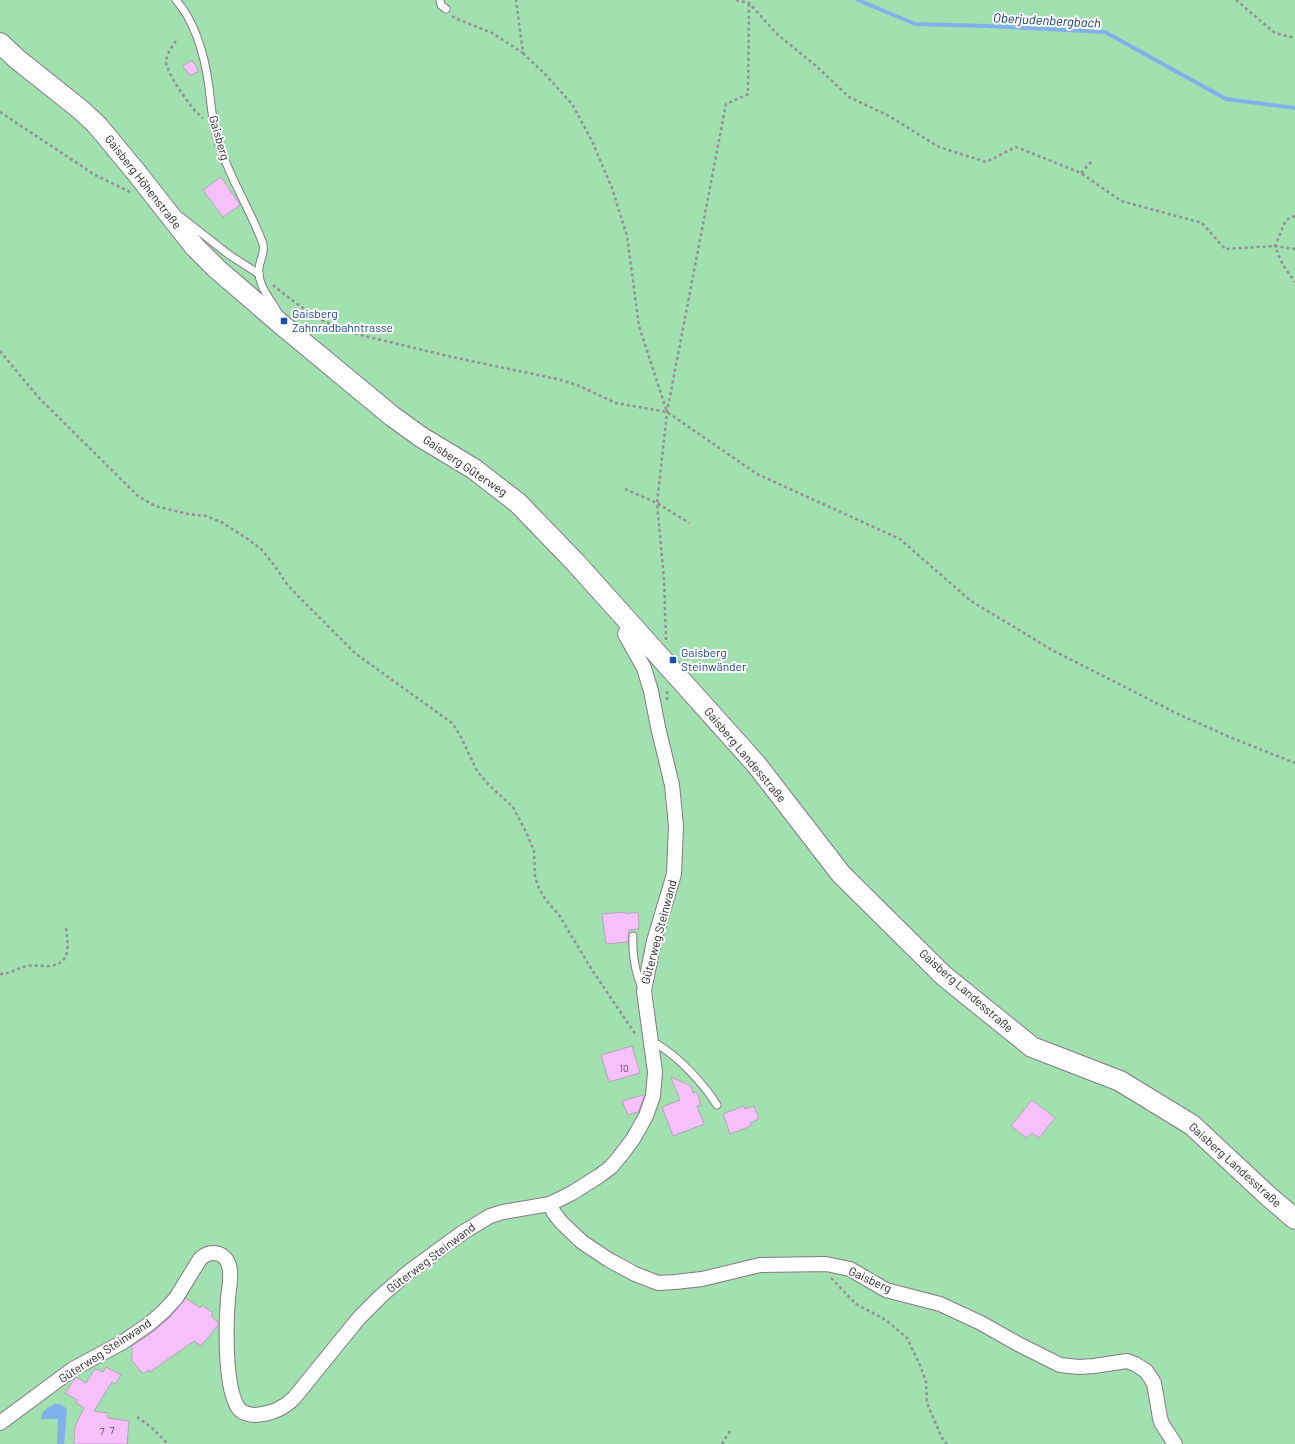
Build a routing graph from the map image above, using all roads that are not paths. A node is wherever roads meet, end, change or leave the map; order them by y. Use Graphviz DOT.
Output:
graph roads {
  1 [pos="176,0"];
  2 [pos="440,0"];
  3 [pos="446,10"];
  4 [pos="0,43"];
  5 [pos="159,202"];
  6 [pos="259,274"];
  7 [pos="281,324"];
  8 [pos="630,624"];
  9 [pos="632,936"];
  10 [pos="644,991"];
  11 [pos="652,1049"];
  12 [pos="718,1105"];
  13 [pos="550,1204"];
  14 [pos="1295,1219"];
  15 [pos="0,1424"];
  16 [pos="1176,1444"];
  1 -- 6 [label="lane, Gaisberg"];
  2 -- 3 [label="lane"];
  4 -- 5 [label="main road, Gaisberg Höhenstraße"];
  5 -- 6 [label="lane"];
  5 -- 7 [label="main road, Gaisberg Höhenstraße"];
  6 -- 7 [label="lane"];
  7 -- 8 [label="main road, Gaisberg Güterweg"];
  8 -- 10 [label="street, Güterweg Steinwand"];
  8 -- 14 [label="main road, Gaisberg Landesstraße"];
  9 -- 10 [label="lane"];
  10 -- 11 [label="street, Güterweg Steinwand"];
  11 -- 12 [label="lane"];
  11 -- 13 [label="street, Güterweg Steinwand"];
  13 -- 15 [label="street, Güterweg Steinwand"];
  13 -- 16 [label="street, Gaisberg"];
}
